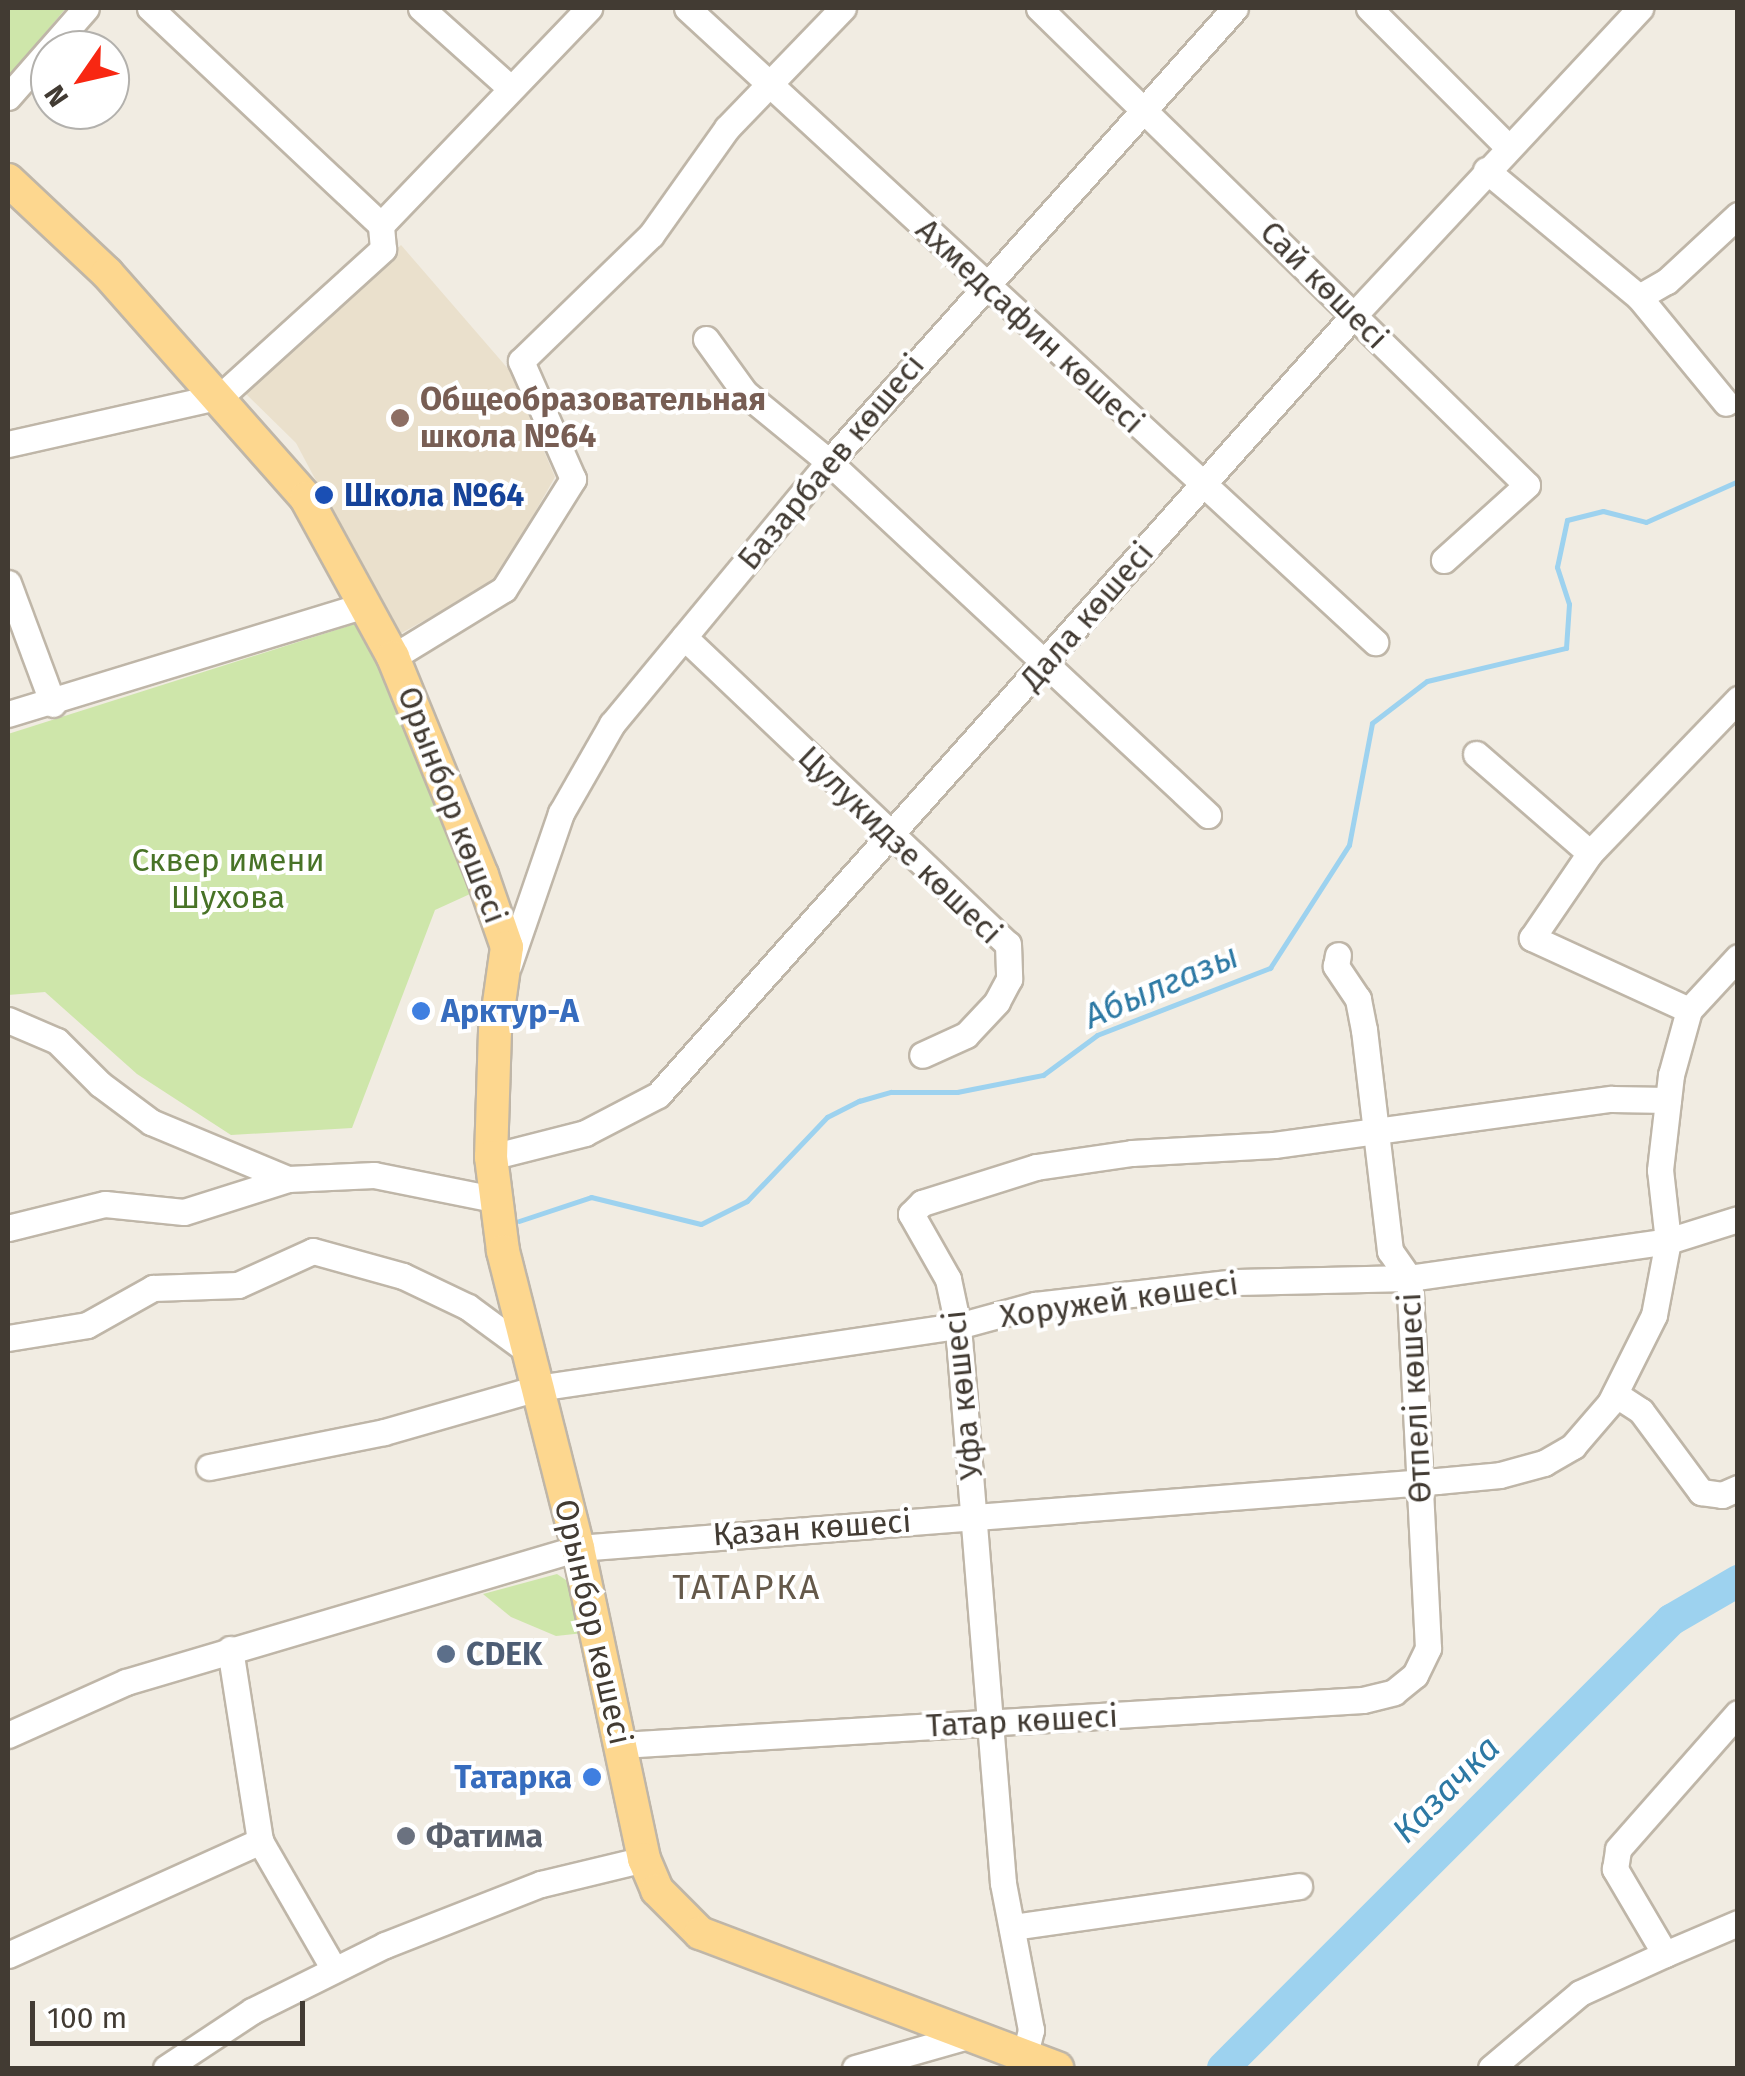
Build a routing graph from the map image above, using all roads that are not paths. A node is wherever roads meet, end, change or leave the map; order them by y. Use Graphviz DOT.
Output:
graph roads {
  1 [pos="86,8"];
  2 [pos="150,8"];
  3 [pos="421,8"];
  4 [pos="590,8"];
  5 [pos="687,8"];
  6 [pos="843,8"];
  7 [pos="1039,8"];
  8 [pos="1235,8"];
  9 [pos="1369,8"];
  10 [pos="1640,8"];
  11 [pos="509,87"];
  12 [pos="771,89"];
  13 [pos="8,97"];
  14 [pos="1144,106"];
  15 [pos="1508,146"];
  16 [pos="1486,170"];
  17 [pos="8,180"];
  18 [pos="1738,214"];
  19 [pos="382,237"];
  20 [pos="986,282"];
  21 [pos="1639,297"];
  22 [pos="1354,315"];
  23 [pos="706,340"];
  24 [pos="221,396"];
  25 [pos="1726,403"];
  26 [pos="8,444"];
  27 [pos="829,462"];
  28 [pos="1201,486"];
  29 [pos="1444,560"];
  30 [pos="8,582"];
  31 [pos="367,604"];
  32 [pos="684,637"];
  33 [pos="1375,642"];
  34 [pos="393,657"];
  35 [pos="1047,664"];
  36 [pos="1738,699"];
  37 [pos="53,704"];
  38 [pos="8,714"];
  39 [pos="1476,754"];
  40 [pos="1208,815"];
  41 [pos="890,836"];
  42 [pos="1590,853"];
  43 [pos="1338,955"];
  44 [pos="1738,957"];
  45 [pos="507,969"];
  46 [pos="1689,1010"];
  47 [pos="8,1020"];
  48 [pos="922,1055"];
  49 [pos="1668,1100"];
  50 [pos="1378,1131"];
  51 [pos="492,1157"];
  52 [pos="288,1179"];
  53 [pos="494,1199"];
  54 [pos="1738,1220"];
  55 [pos="8,1228"];
  56 [pos="1668,1242"];
  57 [pos="1410,1278"];
  58 [pos="958,1326"];
  59 [pos="8,1338"];
  60 [pos="526,1349"];
  61 [pos="537,1388"];
  62 [pos="1615,1394"];
  63 [pos="209,1468"];
  64 [pos="1420,1482"];
  65 [pos="1738,1488"];
  66 [pos="976,1516"];
  67 [pos="578,1548"];
  68 [pos="230,1649"];
  69 [pos="1415,1675"];
  70 [pos="1738,1713"];
  71 [pos="994,1724"];
  72 [pos="8,1735"];
  73 [pos="621,1745"];
  74 [pos="260,1841"];
  75 [pos="644,1859"];
  76 [pos="1299,1886"];
  77 [pos="1738,1923"];
  78 [pos="1012,1927"];
  79 [pos="1665,1954"];
  80 [pos="8,1956"];
  81 [pos="334,1969"];
  82 [pos="974,2034"];
  83 [pos="1025,2054"];
  84 [pos="166,2068"];
  85 [pos="856,2068"];
  86 [pos="1057,2068"];
  87 [pos="1491,2068"];
  1 -- 13 [label="street"];
  2 -- 19 [label="street"];
  3 -- 11 [label="street"];
  4 -- 11 [label="street"];
  5 -- 12 [label="street, Ахмедсафин көшесі"];
  6 -- 12 [label="street"];
  7 -- 14 [label="street, Сай көшесі"];
  8 -- 14 [label="street, Базарбаев көшесі"];
  9 -- 15 [label="street"];
  10 -- 15 [label="street, Дала көшесі"];
  11 -- 19 [label="street"];
  12 -- 20 [label="street, Ахмедсафин көшесі"];
  12 -- 34 [label="street"];
  14 -- 20 [label="street, Базарбаев көшесі"];
  14 -- 22 [label="street, Сай көшесі"];
  15 -- 16 [label="street, Дала көшесі"];
  16 -- 21 [label="street"];
  16 -- 22 [label="street, Дала көшесі"];
  17 -- 24 [label="main road, Орынбор көшесі"];
  18 -- 21 [label="street"];
  19 -- 24 [label="street"];
  20 -- 27 [label="street, Базарбаев көшесі"];
  20 -- 28 [label="street, Ахмедсафин көшесі"];
  21 -- 25 [label="street"];
  22 -- 28 [label="street, Дала көшесі"];
  22 -- 29 [label="street, Сай көшесі"];
  23 -- 27 [label="street"];
  24 -- 26 [label="street"];
  24 -- 31 [label="main road, Орынбор көшесі"];
  27 -- 32 [label="street, Базарбаев көшесі"];
  27 -- 35 [label="street"];
  28 -- 33 [label="street, Ахмедсафин көшесі"];
  28 -- 35 [label="street, Дала көшесі"];
  30 -- 37 [label="street"];
  31 -- 34 [label="main road, Орынбор көшесі"];
  31 -- 37 [label="street"];
  32 -- 41 [label="street, Цулукидзе көшесі"];
  32 -- 45 [label="street, Базарбаев көшесі"];
  34 -- 45 [label="main road, Орынбор көшесі"];
  35 -- 40 [label="street"];
  35 -- 41 [label="street, Дала көшесі"];
  36 -- 42 [label="street"];
  37 -- 38 [label="street"];
  39 -- 42 [label="street"];
  41 -- 48 [label="street, Цулукидзе көшесі"];
  41 -- 51 [label="street, Дала көшесі"];
  42 -- 46 [label="street"];
  43 -- 50 [label="street, Өтпелі көшесі"];
  44 -- 46 [label="street"];
  45 -- 51 [label="main road, Орынбор көшесі"];
  46 -- 49 [label="street, Қазан көшесі"];
  47 -- 52 [label="street"];
  49 -- 50 [label="street, Уфа көшесі"];
  49 -- 56 [label="street, Қазан көшесі"];
  50 -- 57 [label="street, Өтпелі көшесі"];
  50 -- 58 [label="street, Уфа көшесі"];
  51 -- 53 [label="main road, Орынбор көшесі"];
  52 -- 53 [label="street"];
  52 -- 55 [label="street"];
  53 -- 60 [label="main road, Орынбор көшесі"];
  54 -- 56 [label="street, Хоружей көшесі"];
  56 -- 57 [label="street, Хоружей көшесі"];
  56 -- 62 [label="street, Қазан көшесі"];
  57 -- 58 [label="street, Хоружей көшесі"];
  57 -- 64 [label="street, Өтпелі көшесі"];
  58 -- 61 [label="street, Хоружей көшесі"];
  58 -- 66 [label="street, Уфа көшесі"];
  59 -- 60 [label="street"];
  60 -- 61 [label="main road, Орынбор көшесі"];
  61 -- 63 [label="street, Хоружей көшесі"];
  61 -- 67 [label="main road, Орынбор көшесі"];
  62 -- 64 [label="street, Қазан көшесі"];
  62 -- 65 [label="street"];
  64 -- 66 [label="street, Қазан көшесі"];
  64 -- 69 [label="street, Өтпелі көшесі"];
  66 -- 67 [label="street, Қазан көшесі"];
  66 -- 71 [label="street, Уфа көшесі"];
  67 -- 68 [label="street, Қазан көшесі"];
  67 -- 73 [label="main road, Орынбор көшесі"];
  68 -- 72 [label="street, Қазан көшесі"];
  68 -- 74 [label="street"];
  69 -- 71 [label="street, Татар көшесі"];
  70 -- 79 [label="street"];
  71 -- 73 [label="street, Татар көшесі"];
  71 -- 78 [label="street, Уфа көшесі"];
  73 -- 75 [label="main road, Орынбор көшесі"];
  74 -- 80 [label="street"];
  74 -- 81 [label="street"];
  75 -- 81 [label="street"];
  75 -- 82 [label="main road, Орынбор көшесі"];
  76 -- 78 [label="street"];
  77 -- 79 [label="street"];
  78 -- 83 [label="street, Уфа көшесі"];
  79 -- 87 [label="street"];
  81 -- 84 [label="street"];
  82 -- 83 [label="main road"];
  82 -- 85 [label="street"];
  83 -- 86 [label="main road"];
}
